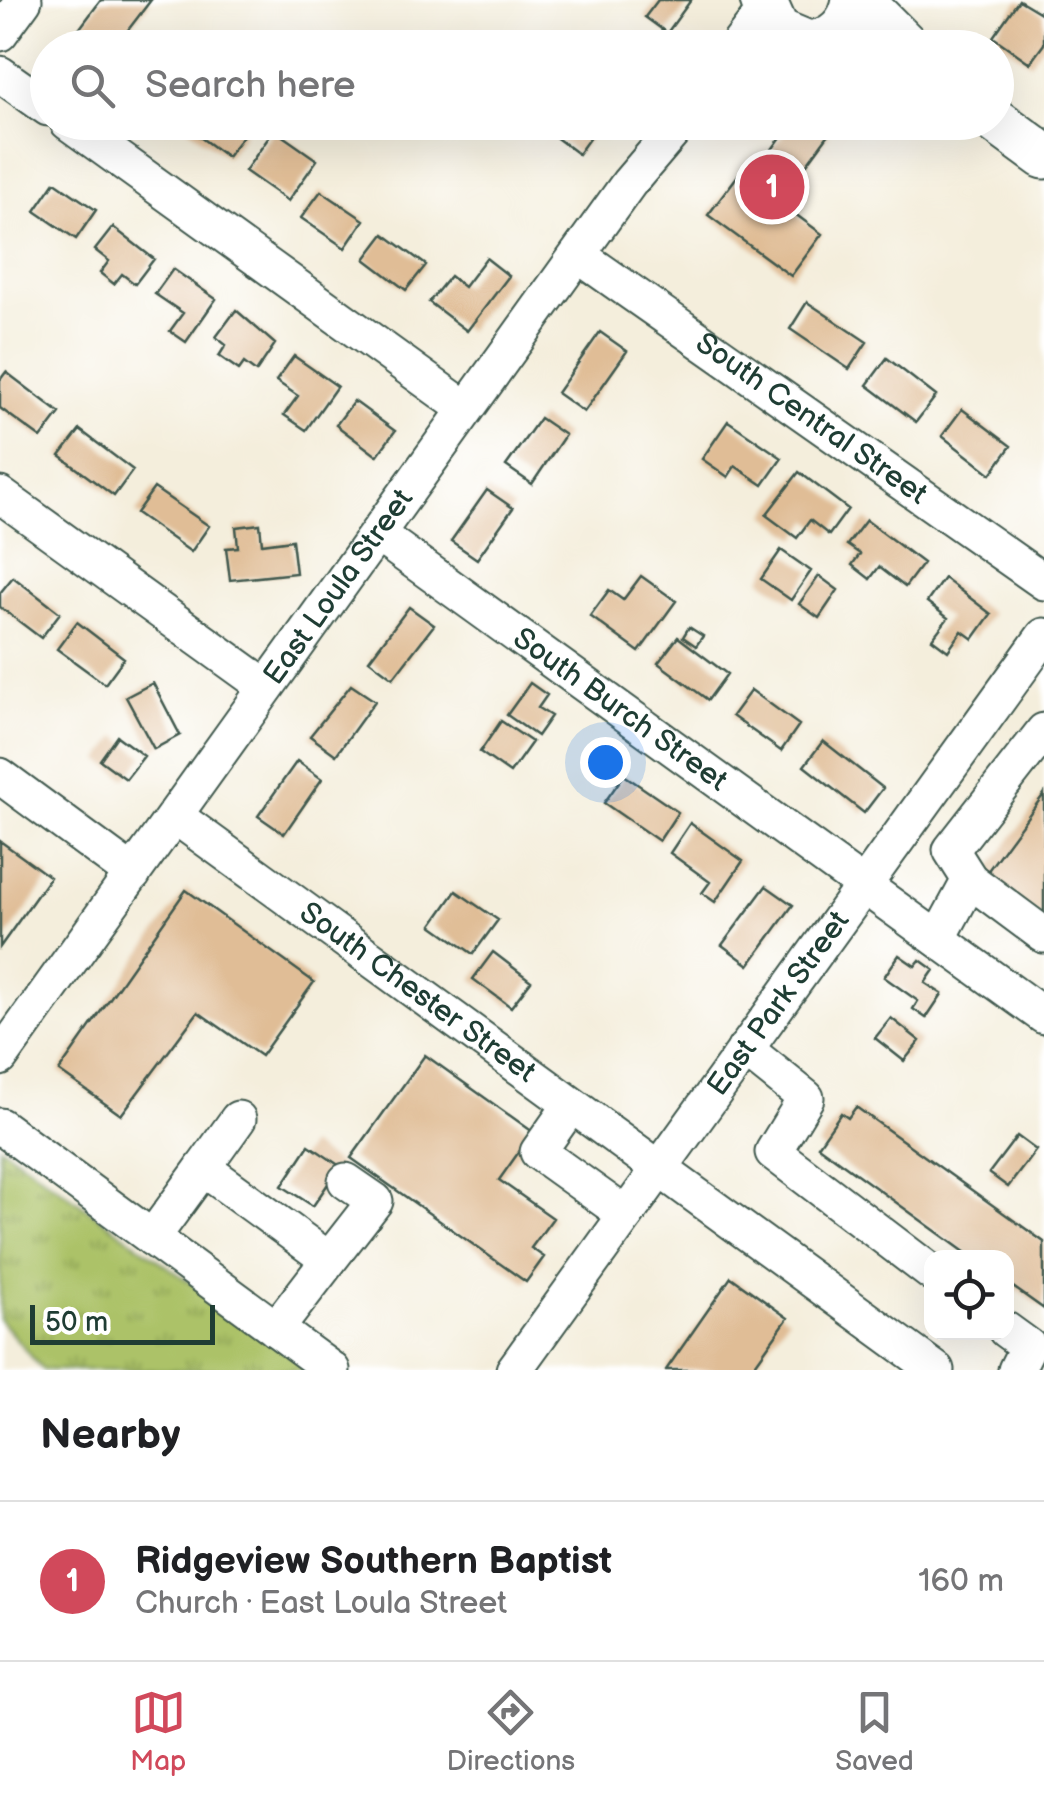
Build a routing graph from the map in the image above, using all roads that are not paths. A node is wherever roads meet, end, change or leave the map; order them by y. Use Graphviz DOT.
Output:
graph roads {
  1 [pos="24,0"];
  2 [pos="857,0"];
  3 [pos="813,30"];
  4 [pos="889,30"];
  5 [pos="0,33"];
  6 [pos="0,74"];
  7 [pos="30,95"];
  8 [pos="1014,134"];
  9 [pos="93,140"];
  10 [pos="665,140"];
  11 [pos="1044,156"];
  12 [pos="578,254"];
  13 [pos="466,409"];
  14 [pos="0,495"];
  15 [pos="377,534"];
  16 [pos="1044,582"];
  17 [pos="1044,636"];
  18 [pos="266,687"];
  19 [pos="1044,731"];
  20 [pos="0,776"];
  21 [pos="175,816"];
  22 [pos="134,874"];
  23 [pos="970,880"];
  24 [pos="864,885"];
  25 [pos="1044,935"];
  26 [pos="938,939"];
  27 [pos="1044,1016"];
  28 [pos="746,1049"];
  29 [pos="0,1058"];
  30 [pos="571,1105"];
  31 [pos="238,1119"];
  32 [pos="0,1126"];
  33 [pos="203,1168"];
  34 [pos="659,1169"];
  35 [pos="346,1181"];
  36 [pos="626,1215"];
  37 [pos="152,1238"];
  38 [pos="329,1260"];
  39 [pos="924,1267"];
  40 [pos="276,1329"];
  41 [pos="1014,1336"];
  42 [pos="332,1370"];
  43 [pos="514,1370"];
  44 [pos="936,1370"];
  45 [pos="1016,1370"];
  1 -- 5 [label="street"];
  2 -- 3 [label="main road"];
  2 -- 4 [label="main road"];
  6 -- 7 [label="street"];
  8 -- 11 [label="main road"];
  9 -- 13 [label="street"];
  10 -- 12 [label="street, East Loula Street"];
  12 -- 13 [label="street, East Loula Street"];
  12 -- 16 [label="street, South Central Street"];
  13 -- 15 [label="street, East Loula Street"];
  14 -- 18 [label="street"];
  15 -- 18 [label="street, East Loula Street"];
  15 -- 24 [label="street, South Burch Street"];
  17 -- 24 [label="street, East Park Street"];
  18 -- 21 [label="street, East Loula Street"];
  19 -- 23 [label="street"];
  20 -- 22 [label="street"];
  21 -- 22 [label="street, East Loula Street"];
  21 -- 30 [label="street, South Chester Street"];
  22 -- 29 [label="street, East Loula Street"];
  23 -- 25 [label="street"];
  23 -- 26 [label="street"];
  24 -- 26 [label="street, South Burch Street"];
  24 -- 28 [label="street, East Park Street"];
  26 -- 27 [label="street, South Burch Street"];
  28 -- 34 [label="street, East Park Street"];
  28 -- 39 [label="street"];
  30 -- 34 [label="street, South Chester Street"];
  30 -- 36 [label="street"];
  31 -- 33 [label="street"];
  32 -- 37 [label="street"];
  33 -- 37 [label="street"];
  33 -- 38 [label="street"];
  34 -- 36 [label="street, East Park Street"];
  34 -- 44 [label="street, South Chester Street"];
  35 -- 38 [label="street"];
  36 -- 43 [label="street, East Park Street"];
  37 -- 40 [label="street"];
  38 -- 40 [label="street"];
  40 -- 42 [label="street"];
  41 -- 45 [label="street"];
}
